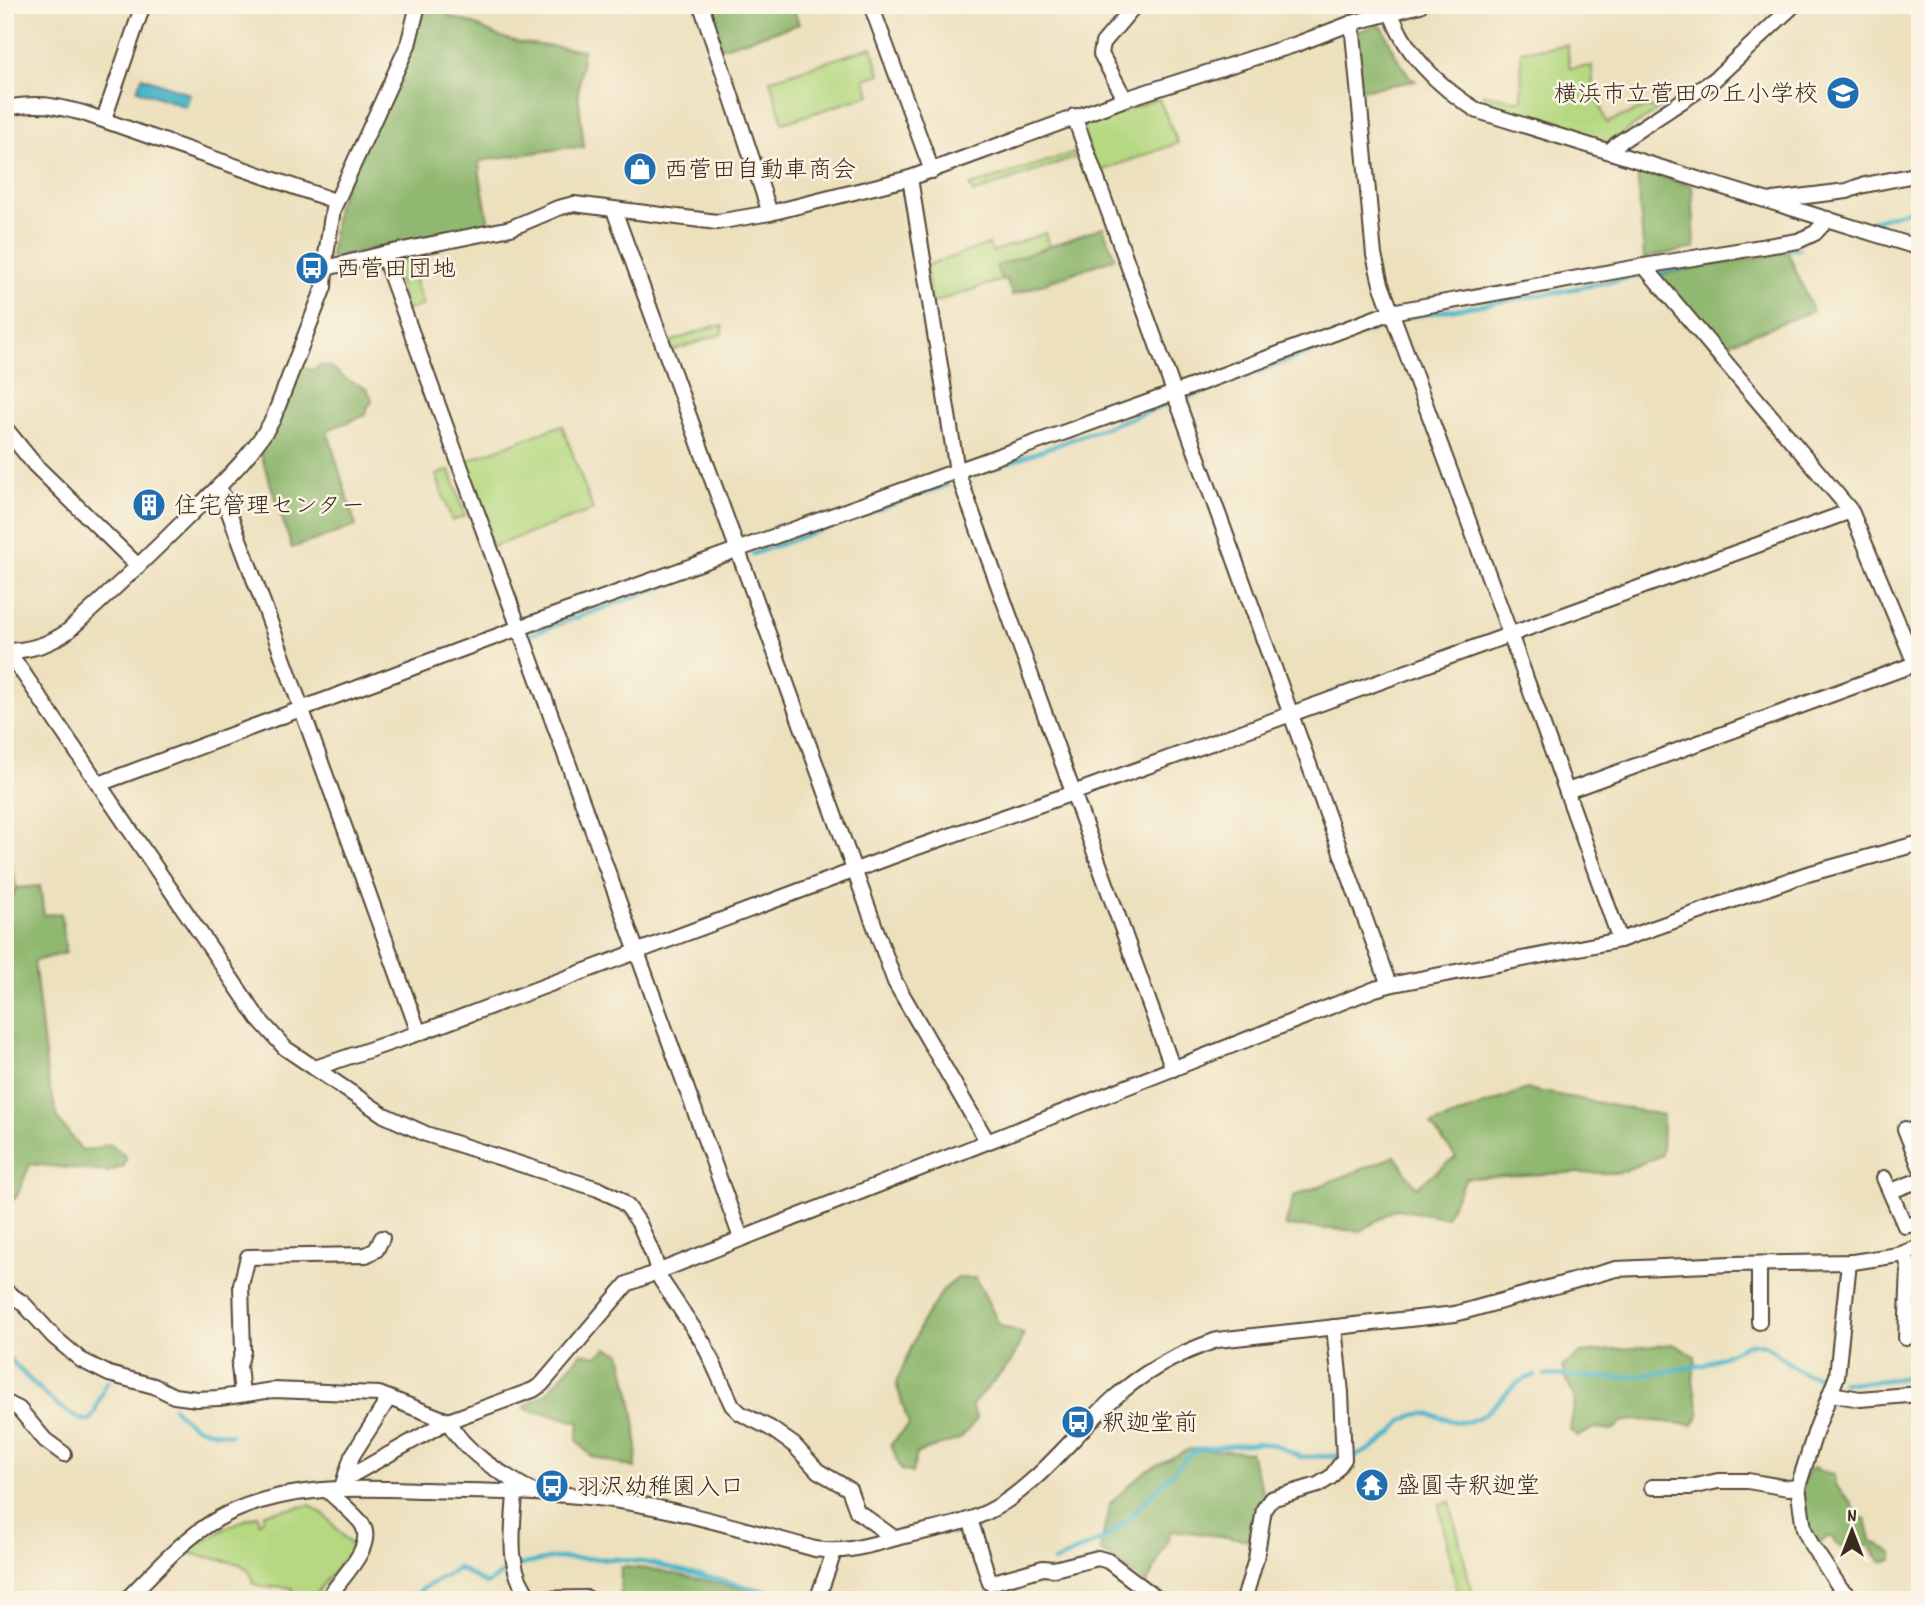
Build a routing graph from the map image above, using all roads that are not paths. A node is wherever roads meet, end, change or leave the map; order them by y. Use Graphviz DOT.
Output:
graph roads {
  1 [pos="143,5"];
  2 [pos="418,5"];
  3 [pos="701,5"];
  4 [pos="871,5"];
  5 [pos="1135,5"];
  6 [pos="1420,5"];
  7 [pos="1794,5"];
  8 [pos="1390,8"];
  9 [pos="1352,23"];
  10 [pos="1125,99"];
  11 [pos="5,108"];
  12 [pos="1074,117"];
  13 [pos="104,119"];
  14 [pos="1609,152"];
  15 [pos="932,171"];
  16 [pos="1920,174"];
  17 [pos="910,178"];
  18 [pos="335,201"];
  19 [pos="1765,201"];
  20 [pos="614,210"];
  21 [pos="770,213"];
  22 [pos="1828,219"];
  23 [pos="1920,248"];
  24 [pos="383,254"];
  25 [pos="1644,266"];
  26 [pos="326,268"];
  27 [pos="1391,312"];
  28 [pos="1174,393"];
  29 [pos="5,428"];
  30 [pos="957,471"];
  31 [pos="219,486"];
  32 [pos="1851,511"];
  33 [pos="738,550"];
  34 [pos="138,566"];
  35 [pos="519,628"];
  36 [pos="1509,635"];
  37 [pos="7,651"];
  38 [pos="1917,670"];
  39 [pos="302,710"];
  40 [pos="1292,714"];
  41 [pos="99,784"];
  42 [pos="1567,791"];
  43 [pos="1073,793"];
  44 [pos="1920,843"];
  45 [pos="854,872"];
  46 [pos="1620,940"];
  47 [pos="637,953"];
  48 [pos="1390,985"];
  49 [pos="419,1033"];
  50 [pos="315,1068"];
  51 [pos="1173,1069"];
  52 [pos="1905,1129"];
  53 [pos="987,1141"];
  54 [pos="1920,1167"];
  55 [pos="1920,1180"];
  56 [pos="1920,1222"];
  57 [pos="382,1238"];
  58 [pos="741,1238"];
  59 [pos="1920,1247"];
  60 [pos="1905,1253"];
  61 [pos="1849,1262"];
  62 [pos="1759,1264"];
  63 [pos="657,1272"];
  64 [pos="5,1291"];
  65 [pos="1759,1322"];
  66 [pos="1335,1327"];
  67 [pos="1906,1338"];
  68 [pos="242,1394"];
  69 [pos="1831,1394"];
  70 [pos="1920,1394"];
  71 [pos="389,1398"];
  72 [pos="5,1402"];
  73 [pos="448,1421"];
  74 [pos="64,1454"];
  75 [pos="343,1484"];
  76 [pos="1652,1487"];
  77 [pos="1798,1487"];
  78 [pos="327,1490"];
  79 [pos="514,1493"];
  80 [pos="536,1494"];
  81 [pos="970,1519"];
  82 [pos="894,1538"];
  83 [pos="834,1552"];
  84 [pos="531,1599"];
  85 [pos="127,1600"];
  86 [pos="327,1600"];
  87 [pos="588,1600"];
  88 [pos="817,1600"];
  89 [pos="1159,1600"];
  90 [pos="1244,1600"];
  91 [pos="1853,1600"];
  1 -- 13 [label="street"];
  2 -- 18 [label="street"];
  3 -- 21 [label="street"];
  4 -- 15 [label="street"];
  5 -- 10 [label="street"];
  6 -- 8 [label="street"];
  7 -- 14 [label="street"];
  8 -- 9 [label="street"];
  8 -- 14 [label="street"];
  9 -- 10 [label="street"];
  9 -- 27 [label="street"];
  10 -- 12 [label="street"];
  11 -- 13 [label="street"];
  12 -- 15 [label="street"];
  12 -- 28 [label="street"];
  13 -- 18 [label="street"];
  14 -- 19 [label="street"];
  15 -- 17 [label="street"];
  16 -- 19 [label="street"];
  17 -- 21 [label="street"];
  17 -- 30 [label="street"];
  18 -- 26 [label="street"];
  19 -- 22 [label="street"];
  20 -- 21 [label="street"];
  20 -- 24 [label="street"];
  20 -- 33 [label="street"];
  22 -- 23 [label="street"];
  22 -- 25 [label="street"];
  24 -- 26 [label="street"];
  24 -- 35 [label="street"];
  25 -- 27 [label="street"];
  25 -- 32 [label="street"];
  26 -- 31 [label="street"];
  27 -- 28 [label="street"];
  27 -- 36 [label="street"];
  28 -- 30 [label="street"];
  28 -- 40 [label="street"];
  29 -- 34 [label="street"];
  30 -- 33 [label="street"];
  30 -- 43 [label="street"];
  31 -- 34 [label="street"];
  31 -- 39 [label="street"];
  32 -- 36 [label="street"];
  32 -- 38 [label="street"];
  33 -- 35 [label="street"];
  33 -- 45 [label="street"];
  34 -- 37 [label="street"];
  35 -- 39 [label="street"];
  35 -- 47 [label="street"];
  36 -- 40 [label="street"];
  36 -- 42 [label="street"];
  37 -- 41 [label="street"];
  38 -- 42 [label="street"];
  39 -- 41 [label="street"];
  39 -- 49 [label="street"];
  40 -- 43 [label="street"];
  40 -- 48 [label="street"];
  41 -- 50 [label="street"];
  42 -- 46 [label="street"];
  43 -- 45 [label="street"];
  43 -- 51 [label="street"];
  44 -- 46 [label="street"];
  45 -- 47 [label="street"];
  45 -- 53 [label="street"];
  46 -- 48 [label="street"];
  47 -- 49 [label="street"];
  47 -- 58 [label="street"];
  48 -- 51 [label="street"];
  49 -- 50 [label="street"];
  50 -- 63 [label="street"];
  51 -- 53 [label="street"];
  52 -- 54 [label="street"];
  53 -- 58 [label="street"];
  55 -- 56 [label="street"];
  57 -- 68 [label="street"];
  58 -- 63 [label="street"];
  59 -- 60 [label="street"];
  60 -- 61 [label="street"];
  60 -- 67 [label="street"];
  61 -- 62 [label="street"];
  61 -- 69 [label="street"];
  62 -- 65 [label="street"];
  62 -- 66 [label="street"];
  63 -- 73 [label="street"];
  63 -- 82 [label="street"];
  64 -- 68 [label="street"];
  66 -- 81 [label="street"];
  66 -- 90 [label="street"];
  68 -- 71 [label="street"];
  69 -- 70 [label="street"];
  69 -- 77 [label="street"];
  71 -- 73 [label="street"];
  71 -- 75 [label="street"];
  72 -- 74 [label="street"];
  73 -- 75 [label="street"];
  73 -- 80 [label="street"];
  75 -- 78 [label="street"];
  75 -- 79 [label="street"];
  76 -- 77 [label="street"];
  77 -- 91 [label="street"];
  78 -- 85 [label="street"];
  78 -- 86 [label="street"];
  79 -- 80 [label="street"];
  79 -- 84 [label="street"];
  80 -- 83 [label="street"];
  81 -- 82 [label="street"];
  81 -- 89 [label="street"];
  82 -- 83 [label="street"];
  83 -- 88 [label="street"];
  84 -- 87 [label="street"];
}
